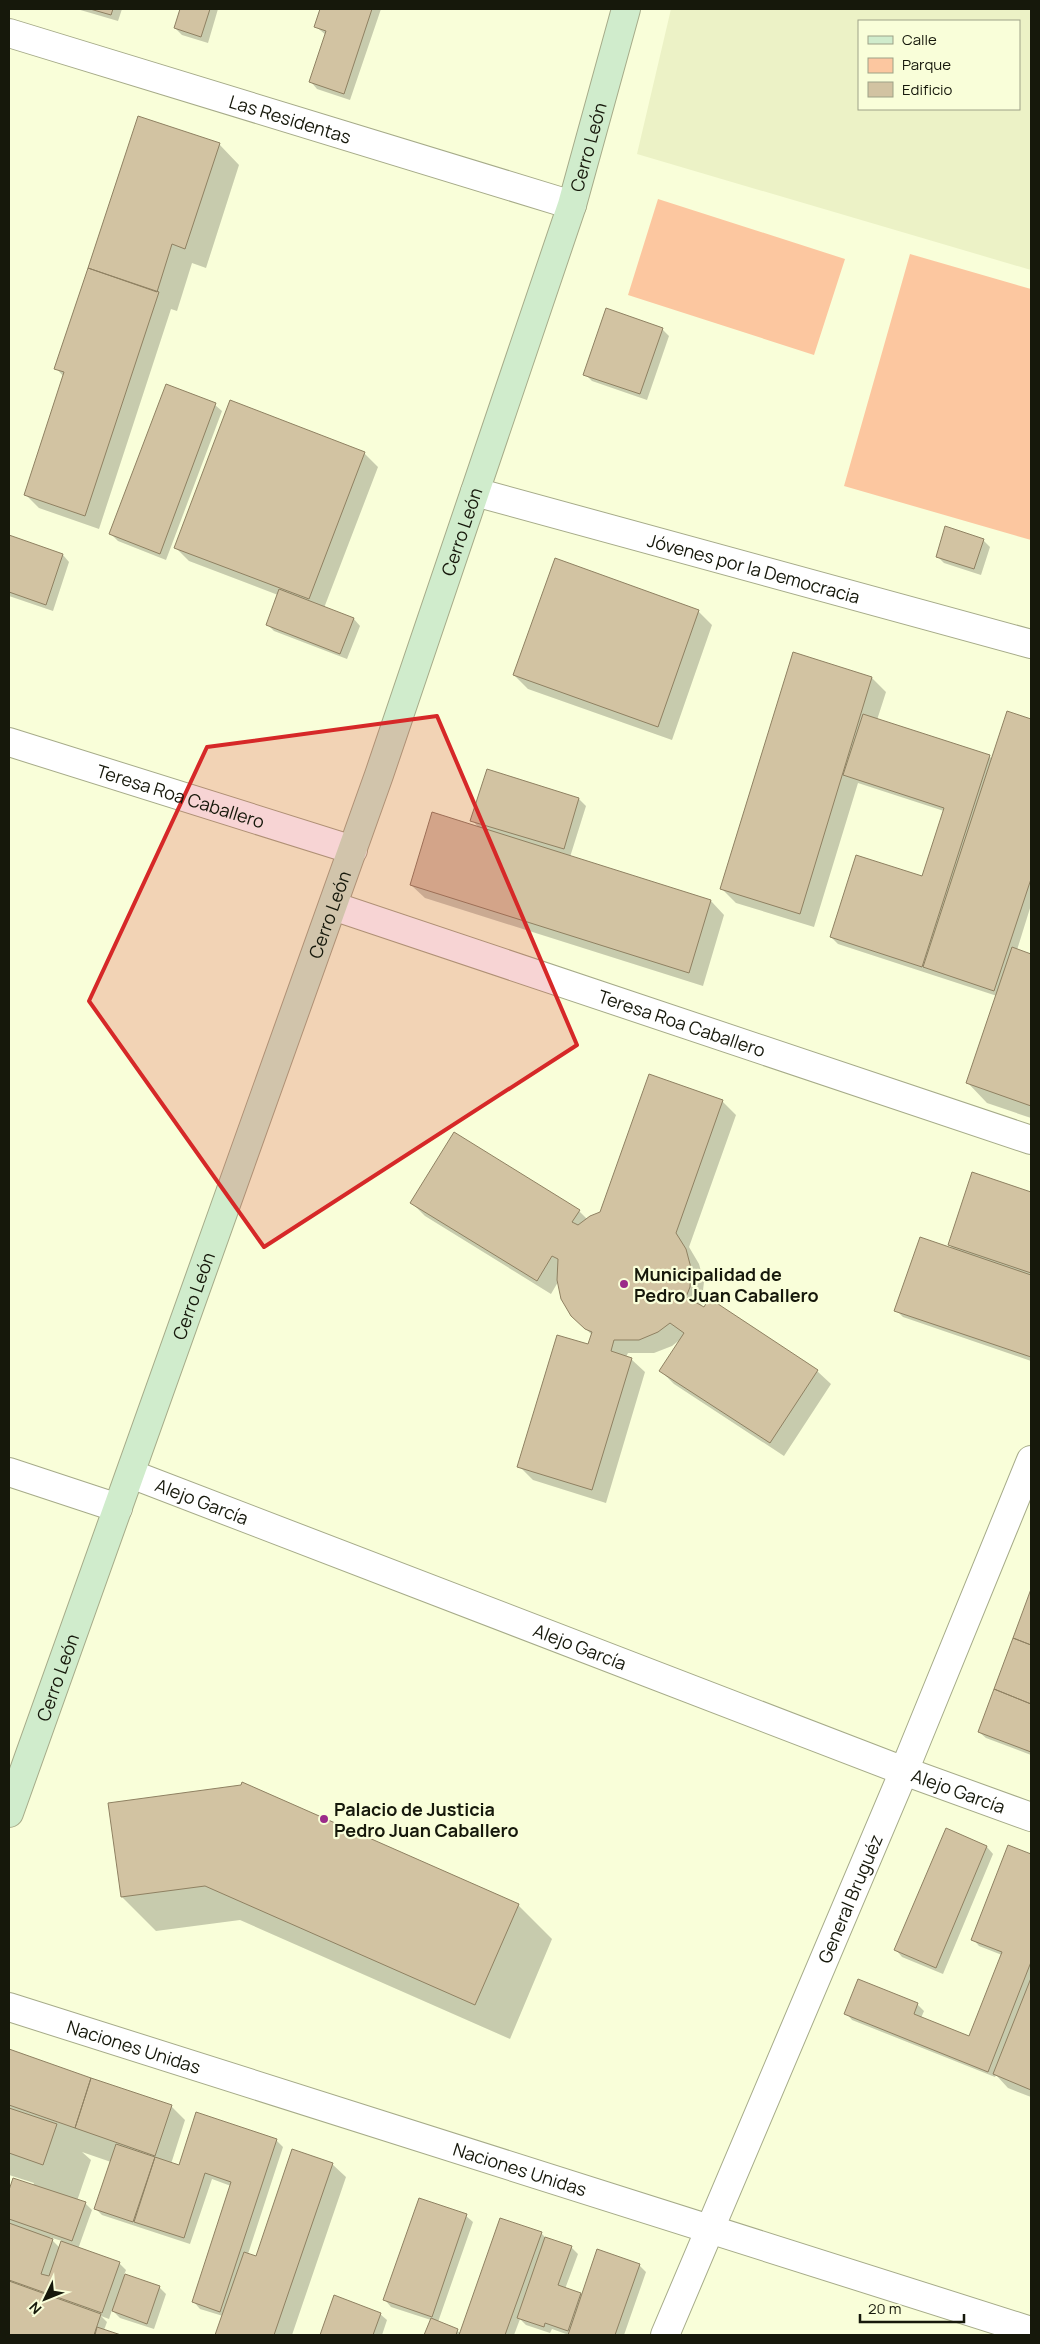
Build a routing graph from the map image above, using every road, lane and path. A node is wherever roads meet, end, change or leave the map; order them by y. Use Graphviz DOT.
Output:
graph roads {
  1 [pos="626,9"];
  2 [pos="9,33"];
  3 [pos="572,205"];
  4 [pos="475,492"];
  5 [pos="1031,644"];
  6 [pos="9,742"];
  7 [pos="352,850"];
  8 [pos="333,906"];
  9 [pos="1031,1140"];
  10 [pos="1031,1460"];
  11 [pos="9,1472"];
  12 [pos="131,1474"];
  13 [pos="118,1508"];
  14 [pos="904,1772"];
  15 [pos="9,1813"];
  16 [pos="1031,1818"];
  17 [pos="9,2007"];
  18 [pos="710,2228"];
  19 [pos="1031,2331"];
  20 [pos="665,2335"];
  1 -- 3 [label="street, Cerro León"];
  2 -- 3 [label="street, Las Residentas"];
  3 -- 4 [label="street, Cerro León"];
  4 -- 5 [label="street, Jóvenes por la Democracia"];
  4 -- 7 [label="street, Cerro León"];
  6 -- 7 [label="street, Teresa Roa Caballero"];
  7 -- 8 [label="street, Cerro León"];
  8 -- 9 [label="street, Teresa Roa Caballero"];
  8 -- 12 [label="street, Cerro León"];
  10 -- 14 [label="street, General Bruguéz"];
  11 -- 13 [label="street"];
  12 -- 13 [label="street, Cerro León"];
  12 -- 14 [label="street, Alejo García"];
  13 -- 15 [label="street, Cerro León"];
  14 -- 16 [label="street, Alejo García"];
  14 -- 18 [label="street, General Bruguéz"];
  17 -- 18 [label="street, Naciones Unidas"];
  18 -- 19 [label="street, Naciones Unidas"];
  18 -- 20 [label="street, General Bruguéz"];
}
